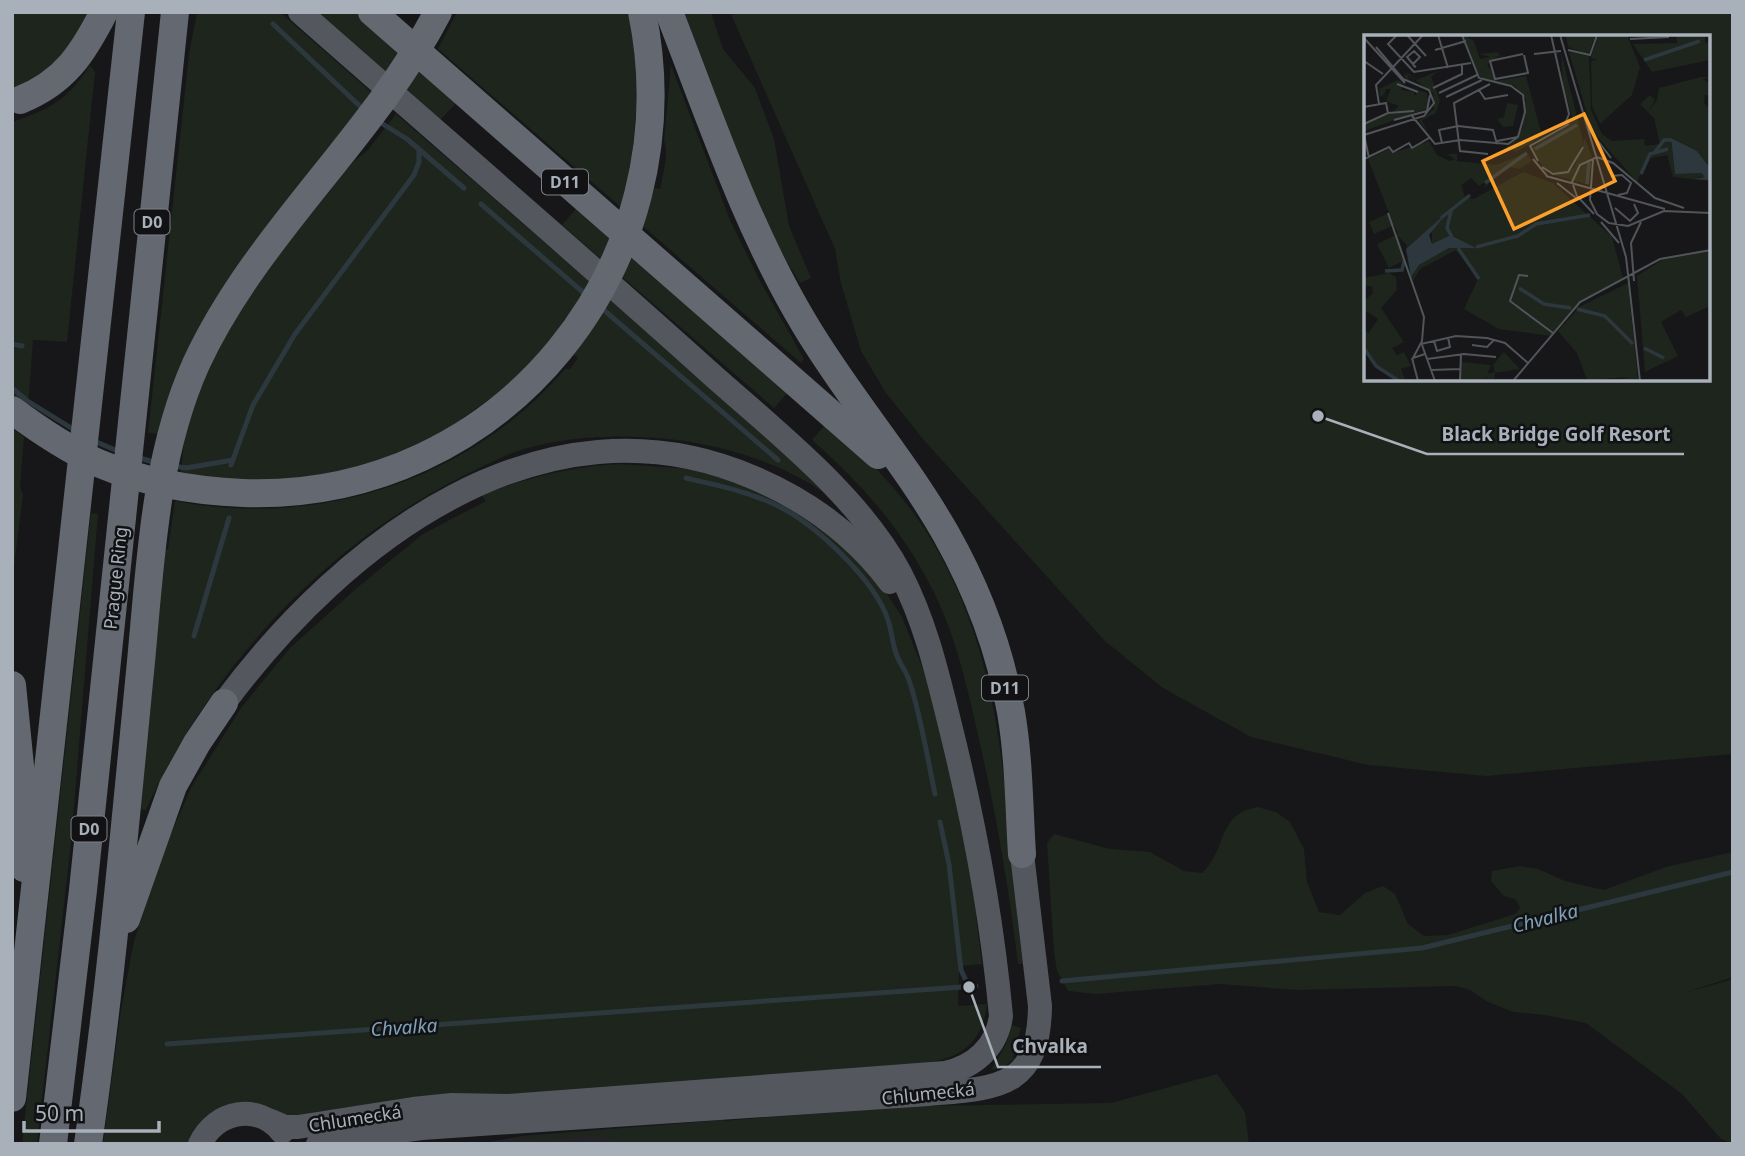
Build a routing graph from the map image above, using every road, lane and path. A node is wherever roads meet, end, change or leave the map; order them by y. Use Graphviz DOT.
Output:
graph roads {
  1 [pos="104,12"];
  2 [pos="131,12"];
  3 [pos="300,12"];
  4 [pos="372,12"];
  5 [pos="438,12"];
  6 [pos="642,12"];
  7 [pos="669,12"];
  8 [pos="175,13"];
  9 [pos="16,101"];
  10 [pos="12,410"];
  11 [pos="945,532"];
  12 [pos="12,685"];
  13 [pos="941,690"];
  14 [pos="224,702"];
  15 [pos="1023,854"];
  16 [pos="27,972"];
  17 [pos="108,975"];
  18 [pos="12,1098"];
  19 [pos="271,1121"];
  20 [pos="53,1144"];
  21 [pos="88,1144"];
  22 [pos="200,1144"];
  23 [pos="288,1144"];
  24 [pos="318,1144"];
  1 -- 9 [label="highway"];
  2 -- 16 [label="highway, D0"];
  3 -- 13 [label="main road"];
  4 -- 11 [label="highway, D11"];
  5 -- 17 [label="highway"];
  6 -- 10 [label="highway"];
  7 -- 11 [label="highway"];
  8 -- 20 [label="highway, Prague Ring / D0"];
  11 -- 15 [label="highway, Chlumecká / D11"];
  12 -- 16 [label="highway"];
  13 -- 14 [label="main road"];
  13 -- 19 [label="main road, Chlumecká"];
  14 -- 17 [label="highway"];
  15 -- 24 [label="main road, Chlumecká"];
  16 -- 18 [label="highway, D0"];
  17 -- 21 [label="highway"];
  19 -- 22 [label="main road, Chlumecká"];
  19 -- 23 [label="main road"];
}
